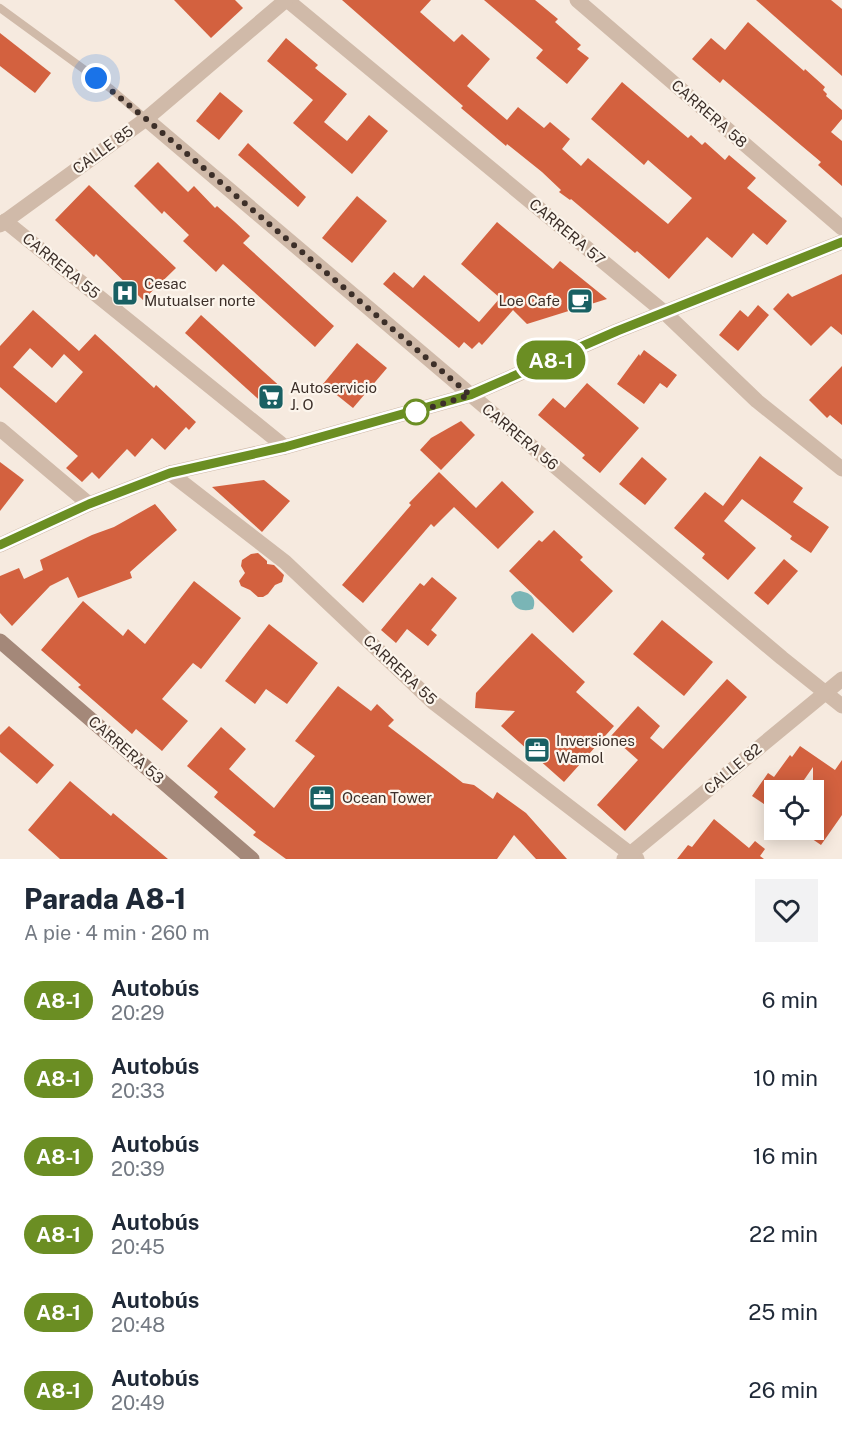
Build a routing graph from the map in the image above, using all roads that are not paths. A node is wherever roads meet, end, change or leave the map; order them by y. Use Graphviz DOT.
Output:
graph roads {
  1 [pos="286,0"];
  2 [pos="577,0"];
  3 [pos="0,8"];
  4 [pos="146,119"];
  5 [pos="3,223"];
  6 [pos="842,228"];
  7 [pos="842,242"];
  8 [pos="664,312"];
  9 [pos="470,395"];
  10 [pos="0,429"];
  11 [pos="285,447"];
  12 [pos="842,469"];
  13 [pos="170,473"];
  14 [pos="89,504"];
  15 [pos="0,545"];
  16 [pos="0,641"];
  17 [pos="842,679"];
  18 [pos="825,693"];
  19 [pos="842,706"];
  20 [pos="630,857"];
  21 [pos="252,859"];
  1 -- 4 [label="street, CALLE 85"];
  1 -- 8 [label="street, CARRERA 57"];
  2 -- 6 [label="street, CARRERA 58"];
  3 -- 4 [label="lane"];
  4 -- 5 [label="street, CALLE 85"];
  4 -- 9 [label="street, CARRERA 56"];
  5 -- 11 [label="street, CARRERA 55"];
  7 -- 8 [label="street"];
  8 -- 9 [label="street"];
  8 -- 12 [label="street, CARRERA 57"];
  9 -- 11 [label="street"];
  9 -- 18 [label="street, CARRERA 56"];
  10 -- 14 [label="street"];
  11 -- 13 [label="street"];
  13 -- 14 [label="street"];
  13 -- 20 [label="street, CARRERA 55"];
  14 -- 15 [label="street"];
  16 -- 21 [label="main road, CARRERA 53"];
  17 -- 18 [label="street, CALLE 82"];
  18 -- 19 [label="street, CARRERA 56"];
  18 -- 20 [label="street, CALLE 82"];
}
